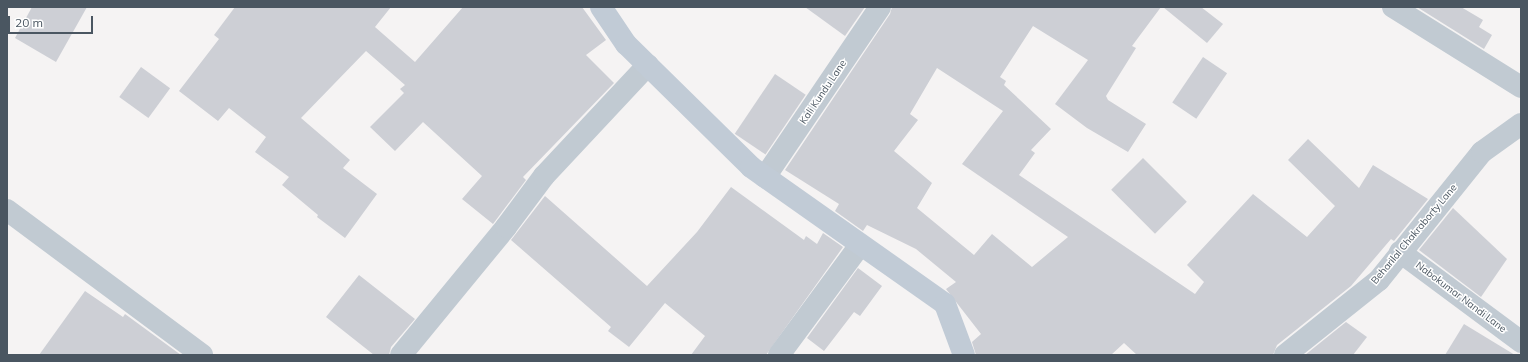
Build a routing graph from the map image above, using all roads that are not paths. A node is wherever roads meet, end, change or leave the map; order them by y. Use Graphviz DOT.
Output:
graph roads {
  1 [pos="602,7"];
  2 [pos="880,7"];
  3 [pos="1393,7"];
  4 [pos="648,65"];
  5 [pos="1521,87"];
  6 [pos="1521,124"];
  7 [pos="765,177"];
  8 [pos="7,210"];
  9 [pos="860,244"];
  10 [pos="1400,252"];
  11 [pos="1521,342"];
  12 [pos="202,355"];
  13 [pos="401,355"];
  14 [pos="779,355"];
  15 [pos="964,355"];
  16 [pos="1285,355"];
  1 -- 4 [label="main road"];
  2 -- 7 [label="street, Kali Kundu Lane"];
  3 -- 5 [label="street"];
  4 -- 7 [label="main road"];
  4 -- 13 [label="street"];
  6 -- 10 [label="street, Beharilal Chakraborty Lane"];
  7 -- 9 [label="main road"];
  8 -- 12 [label="street"];
  9 -- 14 [label="street"];
  9 -- 15 [label="main road"];
  10 -- 11 [label="street, Nabokumar Nandi Lane"];
  10 -- 16 [label="street, Beharilal Chakraborty Lane"];
}
